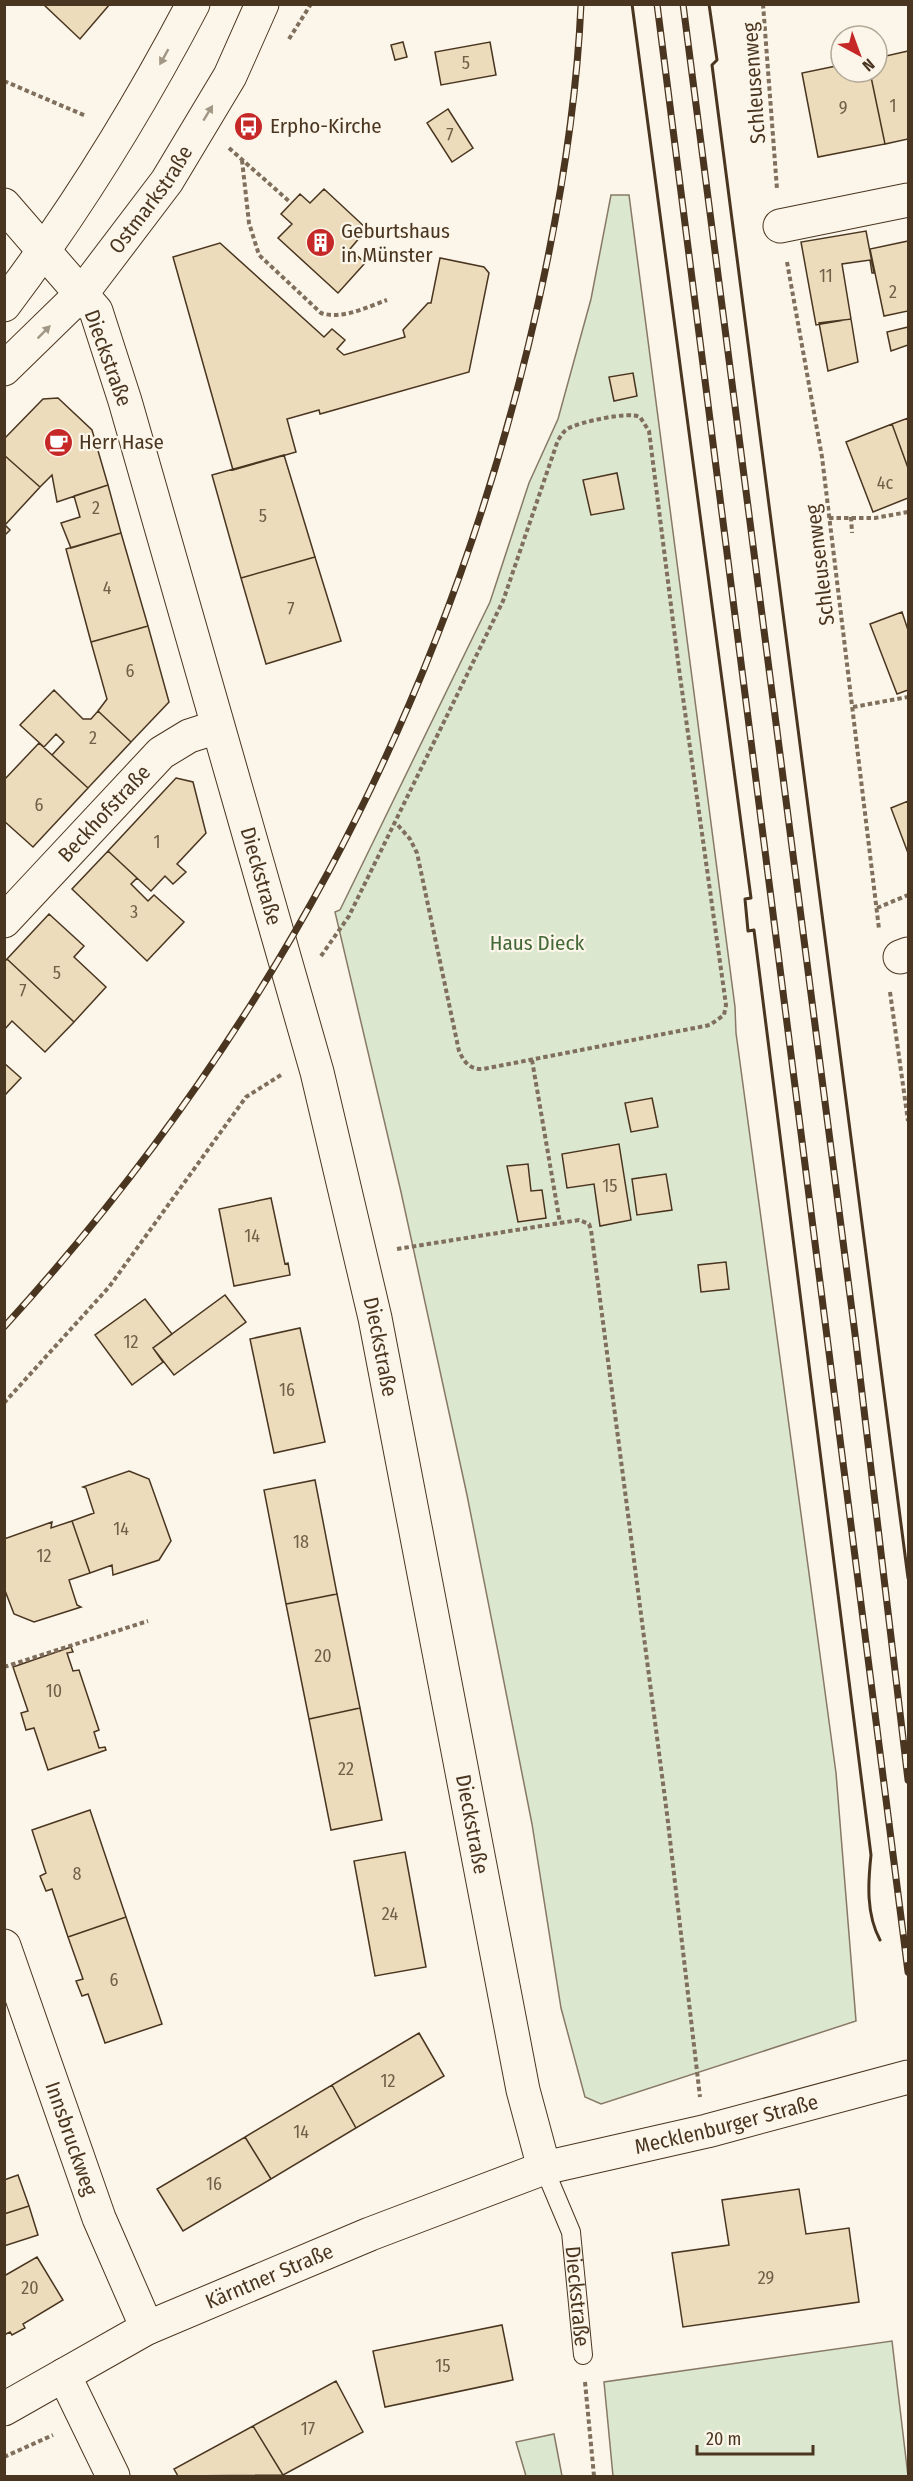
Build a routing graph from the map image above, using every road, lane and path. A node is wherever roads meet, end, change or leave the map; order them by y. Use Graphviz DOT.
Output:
graph roads {
  1 [pos="193,4"];
  2 [pos="262,4"];
  3 [pos="763,4"];
  4 [pos="4,81"];
  5 [pos="86,116"];
  6 [pos="223,142"];
  7 [pos="242,160"];
  8 [pos="909,200"];
  9 [pos="291,203"];
  10 [pos="4,205"];
  11 [pos="780,226"];
  12 [pos="46,250"];
  13 [pos="82,293"];
  14 [pos="387,300"];
  15 [pos="4,305"];
  16 [pos="4,369"];
  17 [pos="909,512"];
  18 [pos="829,518"];
  19 [pos="851,518"];
  20 [pos="852,533"];
  21 [pos="909,697"];
  22 [pos="852,707"];
  23 [pos="217,727"];
  24 [pos="396,823"];
  25 [pos="909,895"];
  26 [pos="877,908"];
  27 [pos="4,921"];
  28 [pos="894,958"];
  29 [pos="291,986"];
  30 [pos="532,1060"];
  31 [pos="317,1072"];
  32 [pos="909,1121"];
  33 [pos="560,1223"];
  34 [pos="361,1257"];
  35 [pos="4,1403"];
  36 [pos="148,1621"];
  37 [pos="4,1667"];
  38 [pos="4,1946"];
  39 [pos="909,2077"];
  40 [pos="707,2131"];
  41 [pos="544,2168"];
  42 [pos="147,2328"];
  43 [pos="583,2355"];
  44 [pos="64,2375"];
  45 [pos="4,2409"];
  46 [pos="86,2419"];
  47 [pos="4,2457"];
  48 [pos="114,2476"];
  49 [pos="594,2476"];
  1 -- 12 [label="street, one-way"];
  13 -- 2 [label="street, Ostmarkstraße, one-way"];
  3 -- 11 [label="path, Schleusenweg"];
  4 -- 5 [label="path"];
  6 -- 7 [label="path"];
  7 -- 9 [label="path"];
  7 -- 14 [label="path"];
  8 -- 11 [label="street"];
  10 -- 12 [label="street, Dieckstraße"];
  11 -- 18 [label="path, Schleusenweg"];
  12 -- 13 [label="street, Dieckstraße"];
  12 -- 15 [label="street"];
  16 -- 13 [label="street, Ostmarkstraße, one-way"];
  13 -- 23 [label="street, Dieckstraße"];
  17 -- 19 [label="path"];
  18 -- 19 [label="path"];
  18 -- 22 [label="path, Schleusenweg"];
  19 -- 20 [label="path"];
  21 -- 22 [label="path"];
  22 -- 26 [label="path, Schleusenweg"];
  23 -- 27 [label="street, Beckhofstraße"];
  23 -- 29 [label="street, Dieckstraße"];
  24 -- 29 [label="path"];
  24 -- 30 [label="path"];
  24 -- 30 [label="path"];
  25 -- 26 [label="path"];
  26 -- 28 [label="path, Schleusenweg"];
  28 -- 32 [label="path, Schleusenweg"];
  29 -- 31 [label="street, Dieckstraße"];
  30 -- 33 [label="path"];
  31 -- 34 [label="street, Dieckstraße"];
  31 -- 35 [label="path"];
  33 -- 34 [label="path"];
  33 -- 40 [label="path"];
  34 -- 41 [label="street, Dieckstraße"];
  36 -- 37 [label="path"];
  38 -- 42 [label="street, Innsbruckweg"];
  39 -- 40 [label="street, Mecklenburger Straße"];
  40 -- 41 [label="street, Mecklenburger Straße"];
  41 -- 42 [label="street, Kärntner Straße"];
  41 -- 43 [label="lane, Dieckstraße"];
  42 -- 44 [label="street, Kärntner Straße"];
  43 -- 49 [label="path, Dieckstraße"];
  44 -- 45 [label="street, Kärntner Straße"];
  44 -- 46 [label="street"];
  46 -- 47 [label="path"];
  46 -- 48 [label="street"];
}
